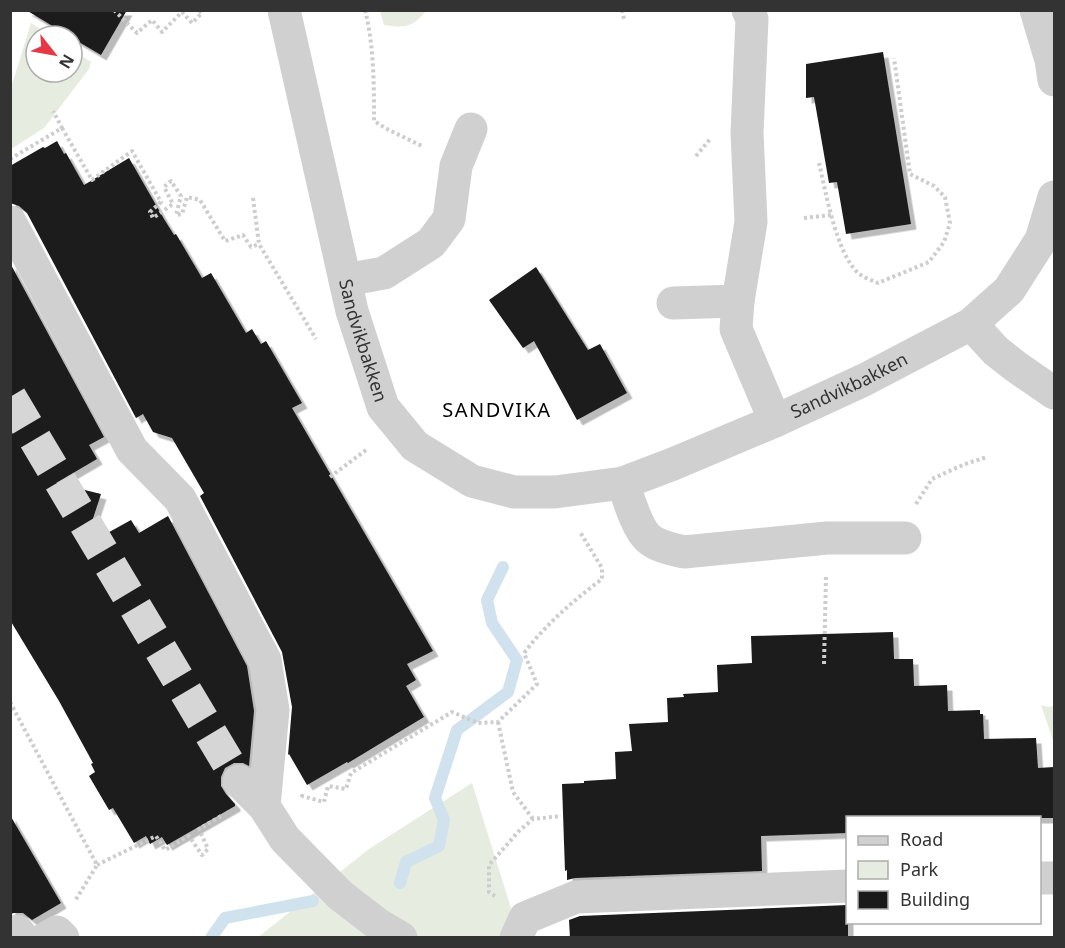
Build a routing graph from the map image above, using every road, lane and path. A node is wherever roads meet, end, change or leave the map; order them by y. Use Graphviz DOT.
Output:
graph roads {
  1 [pos="114,10"];
  2 [pos="200,10"];
  3 [pos="284,10"];
  4 [pos="365,10"];
  5 [pos="622,10"];
  6 [pos="748,10"];
  7 [pos="1036,10"];
  8 [pos="624,19"];
  9 [pos="894,58"];
  10 [pos="1054,80"];
  11 [pos="53,111"];
  12 [pos="62,128"];
  13 [pos="471,129"];
  14 [pos="713,136"];
  15 [pos="696,156"];
  16 [pos="10,159"];
  17 [pos="819,163"];
  18 [pos="456,165"];
  19 [pos="1054,197"];
  20 [pos="253,198"];
  21 [pos="831,215"];
  22 [pos="804,218"];
  23 [pos="10,222"];
  24 [pos="259,244"];
  25 [pos="345,280"];
  26 [pos="738,301"];
  27 [pos="673,303"];
  28 [pos="971,324"];
  29 [pos="316,339"];
  30 [pos="1054,393"];
  31 [pos="775,421"];
  32 [pos="366,450"];
  33 [pos="987,457"];
  34 [pos="330,477"];
  35 [pos="623,483"];
  36 [pos="580,532"];
  37 [pos="827,538"];
  38 [pos="905,538"];
  39 [pos="824,664"];
  40 [pos="10,702"];
  41 [pos="498,722"];
  42 [pos="239,781"];
  43 [pos="264,806"];
  44 [pos="226,813"];
  45 [pos="561,816"];
  46 [pos="533,819"];
  47 [pos="285,839"];
  48 [pos="97,865"];
  49 [pos="846,886"];
  50 [pos="520,928"];
  51 [pos="41,935"];
  52 [pos="401,938"];
  1 -- 2 [label="path"];
  3 -- 25 [label="street, Sandvikbakken"];
  4 -- 18 [label="path"];
  5 -- 8 [label="path"];
  6 -- 26 [label="street"];
  7 -- 10 [label="street"];
  9 -- 21 [label="path"];
  11 -- 12 [label="path"];
  12 -- 16 [label="path"];
  12 -- 24 [label="path"];
  13 -- 18 [label="street"];
  14 -- 15 [label="path"];
  17 -- 21 [label="path"];
  18 -- 25 [label="street"];
  19 -- 28 [label="street, Sandvikbakken"];
  20 -- 24 [label="path"];
  21 -- 22 [label="path"];
  23 -- 43 [label="street"];
  24 -- 29 [label="path"];
  25 -- 35 [label="street, Sandvikbakken"];
  26 -- 27 [label="street"];
  26 -- 31 [label="street"];
  28 -- 30 [label="street"];
  28 -- 31 [label="street, Sandvikbakken"];
  31 -- 35 [label="street, Sandvikbakken"];
  32 -- 34 [label="path"];
  33 -- 38 [label="path"];
  35 -- 37 [label="street"];
  36 -- 41 [label="path"];
  37 -- 38 [label="street"];
  37 -- 39 [label="path"];
  40 -- 48 [label="path"];
  41 -- 46 [label="path"];
  41 -- 47 [label="path"];
  42 -- 43 [label="street"];
  43 -- 47 [label="street"];
  44 -- 48 [label="path"];
  45 -- 46 [label="path"];
  46 -- 50 [label="path"];
  47 -- 52 [label="street"];
  48 -- 51 [label="path"];
  49 -- 50 [label="street"];
}
